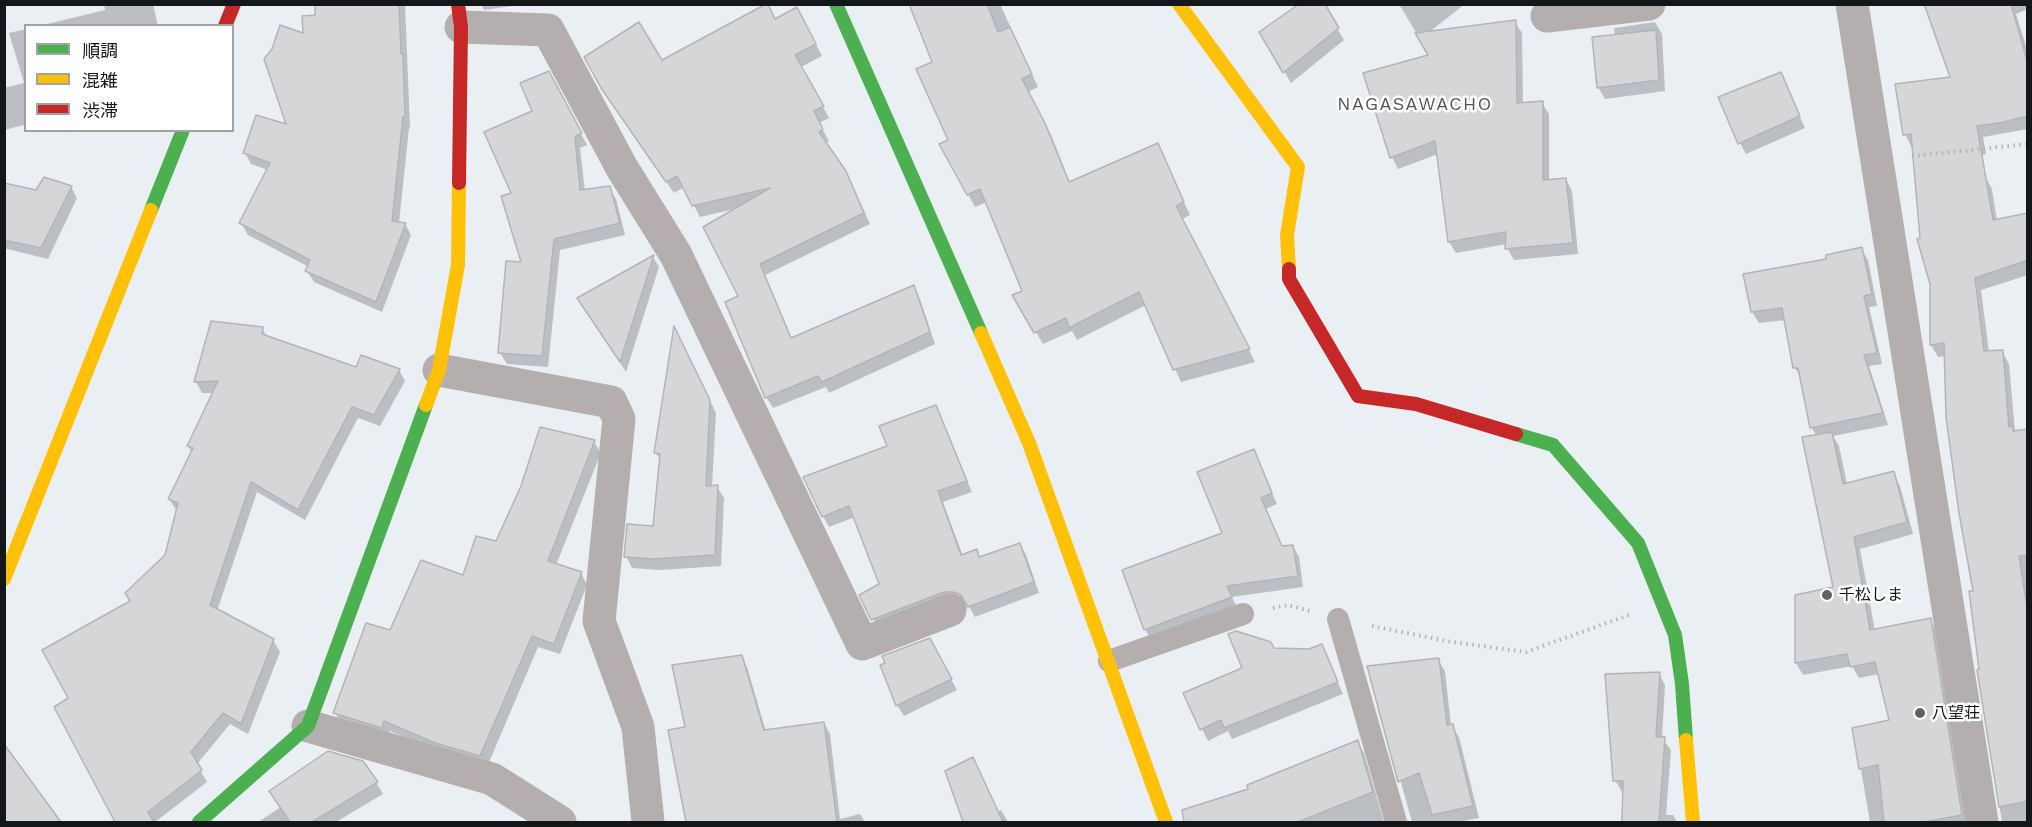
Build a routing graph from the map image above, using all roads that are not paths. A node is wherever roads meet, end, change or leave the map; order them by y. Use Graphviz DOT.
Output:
graph roads {
  1 [pos="234,4"];
  2 [pos="836,4"];
  3 [pos="1179,4"];
  4 [pos="1649,4"];
  5 [pos="1852,4"];
  6 [pos="460,16"];
  7 [pos="1547,16"];
  8 [pos="226,24"];
  9 [pos="182,132"];
  10 [pos="439,370"];
  11 [pos="4,579"];
  12 [pos="950,610"];
  13 [pos="1243,614"];
  14 [pos="1338,619"];
  15 [pos="1109,661"];
  16 [pos="308,726"];
  17 [pos="199,822"];
  18 [pos="560,822"];
  19 [pos="648,822"];
  20 [pos="1166,822"];
  21 [pos="1396,822"];
  22 [pos="1694,822"];
  23 [pos="1982,822"];
  1 -- 8 [label="street"];
  2 -- 15 [label="street"];
  3 -- 22 [label="street"];
  4 -- 7 [label="street"];
  5 -- 23 [label="street"];
  6 -- 10 [label="street"];
  6 -- 12 [label="street"];
  9 -- 11 [label="street"];
  10 -- 16 [label="street"];
  10 -- 19 [label="street"];
  13 -- 15 [label="lane"];
  14 -- 21 [label="lane"];
  15 -- 20 [label="street"];
  16 -- 17 [label="street"];
  16 -- 18 [label="street"];
}
